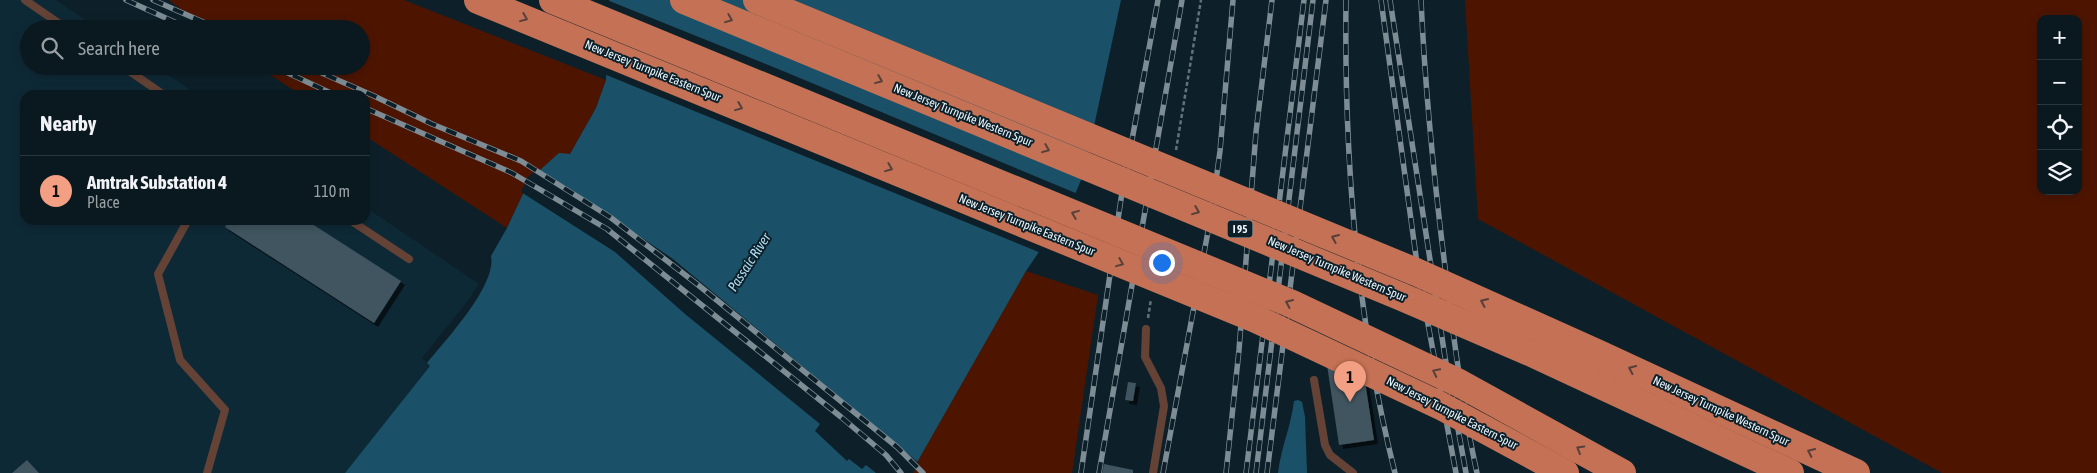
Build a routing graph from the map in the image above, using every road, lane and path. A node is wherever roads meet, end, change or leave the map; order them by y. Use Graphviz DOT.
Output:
graph roads {
  1 [pos="26,0"];
  2 [pos="478,0"];
  3 [pos="553,0"];
  4 [pos="684,0"];
  5 [pos="758,0"];
  6 [pos="55,20"];
  7 [pos="135,75"];
  8 [pos="157,90"];
  9 [pos="185,225"];
  10 [pos="358,225"];
  11 [pos="409,259"];
  12 [pos="1146,329"];
  13 [pos="1314,380"];
  14 [pos="207,473"];
  15 [pos="1153,473"];
  16 [pos="1353,473"];
  17 [pos="1565,473"];
  18 [pos="1622,473"];
  19 [pos="1790,473"];
  20 [pos="1856,473"];
  1 -- 6 [label="lane"];
  2 -- 17 [label="highway, New Jersey Turnpike Eastern Spur, one-way, bridge"];
  18 -- 3 [label="highway, one-way, bridge"];
  4 -- 19 [label="highway, New Jersey Turnpike Western Spur / I 95, one-way, bridge"];
  20 -- 5 [label="highway, New Jersey Turnpike Western Spur / I 95, one-way, bridge"];
  7 -- 8 [label="lane"];
  9 -- 14 [label="lane"];
  10 -- 11 [label="lane"];
  12 -- 15 [label="lane"];
  13 -- 16 [label="lane"];
}
